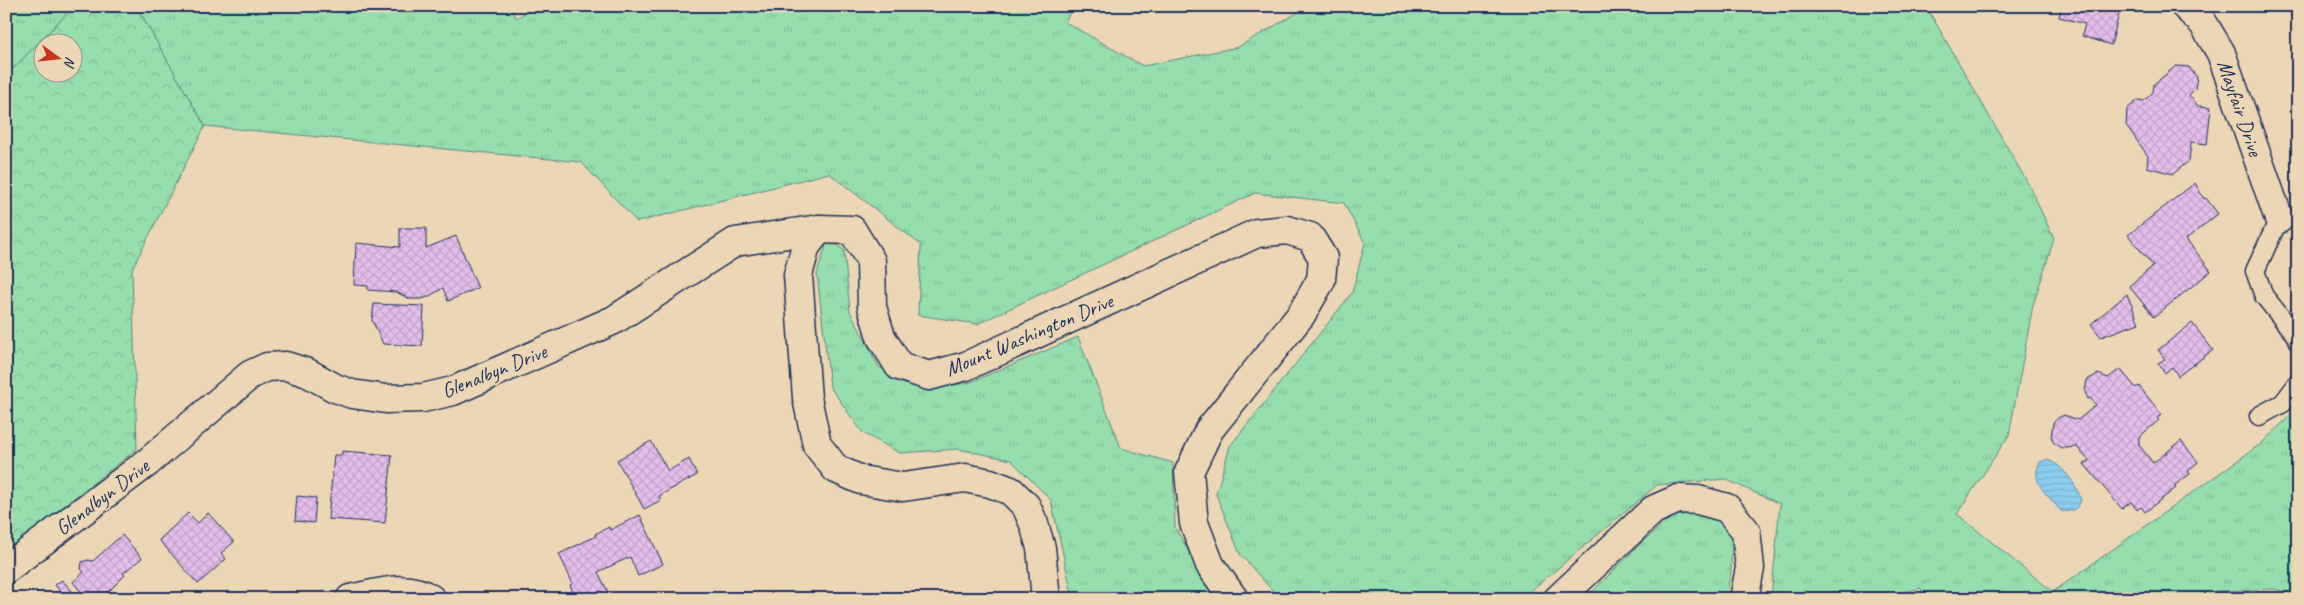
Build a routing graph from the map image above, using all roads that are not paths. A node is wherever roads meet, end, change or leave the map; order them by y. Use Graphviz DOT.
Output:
graph roads {
  1 [pos="2185,6"];
  2 [pos="2279,219"];
  3 [pos="819,229"];
  4 [pos="2298,342"];
  5 [pos="2298,382"];
  6 [pos="2259,416"];
  7 [pos="6,569"];
  8 [pos="350,599"];
  9 [pos="431,599"];
  10 [pos="1046,599"];
  11 [pos="1234,599"];
  12 [pos="1558,599"];
  13 [pos="1744,599"];
  1 -- 2 [label="street, Mayfair Drive"];
  2 -- 4 [label="lane"];
  3 -- 7 [label="street, Glenalbyn Drive"];
  3 -- 10 [label="street"];
  3 -- 11 [label="street, Mount Washington Drive"];
  5 -- 6 [label="lane"];
  8 -- 9 [label="street"];
  12 -- 13 [label="street"];
}
